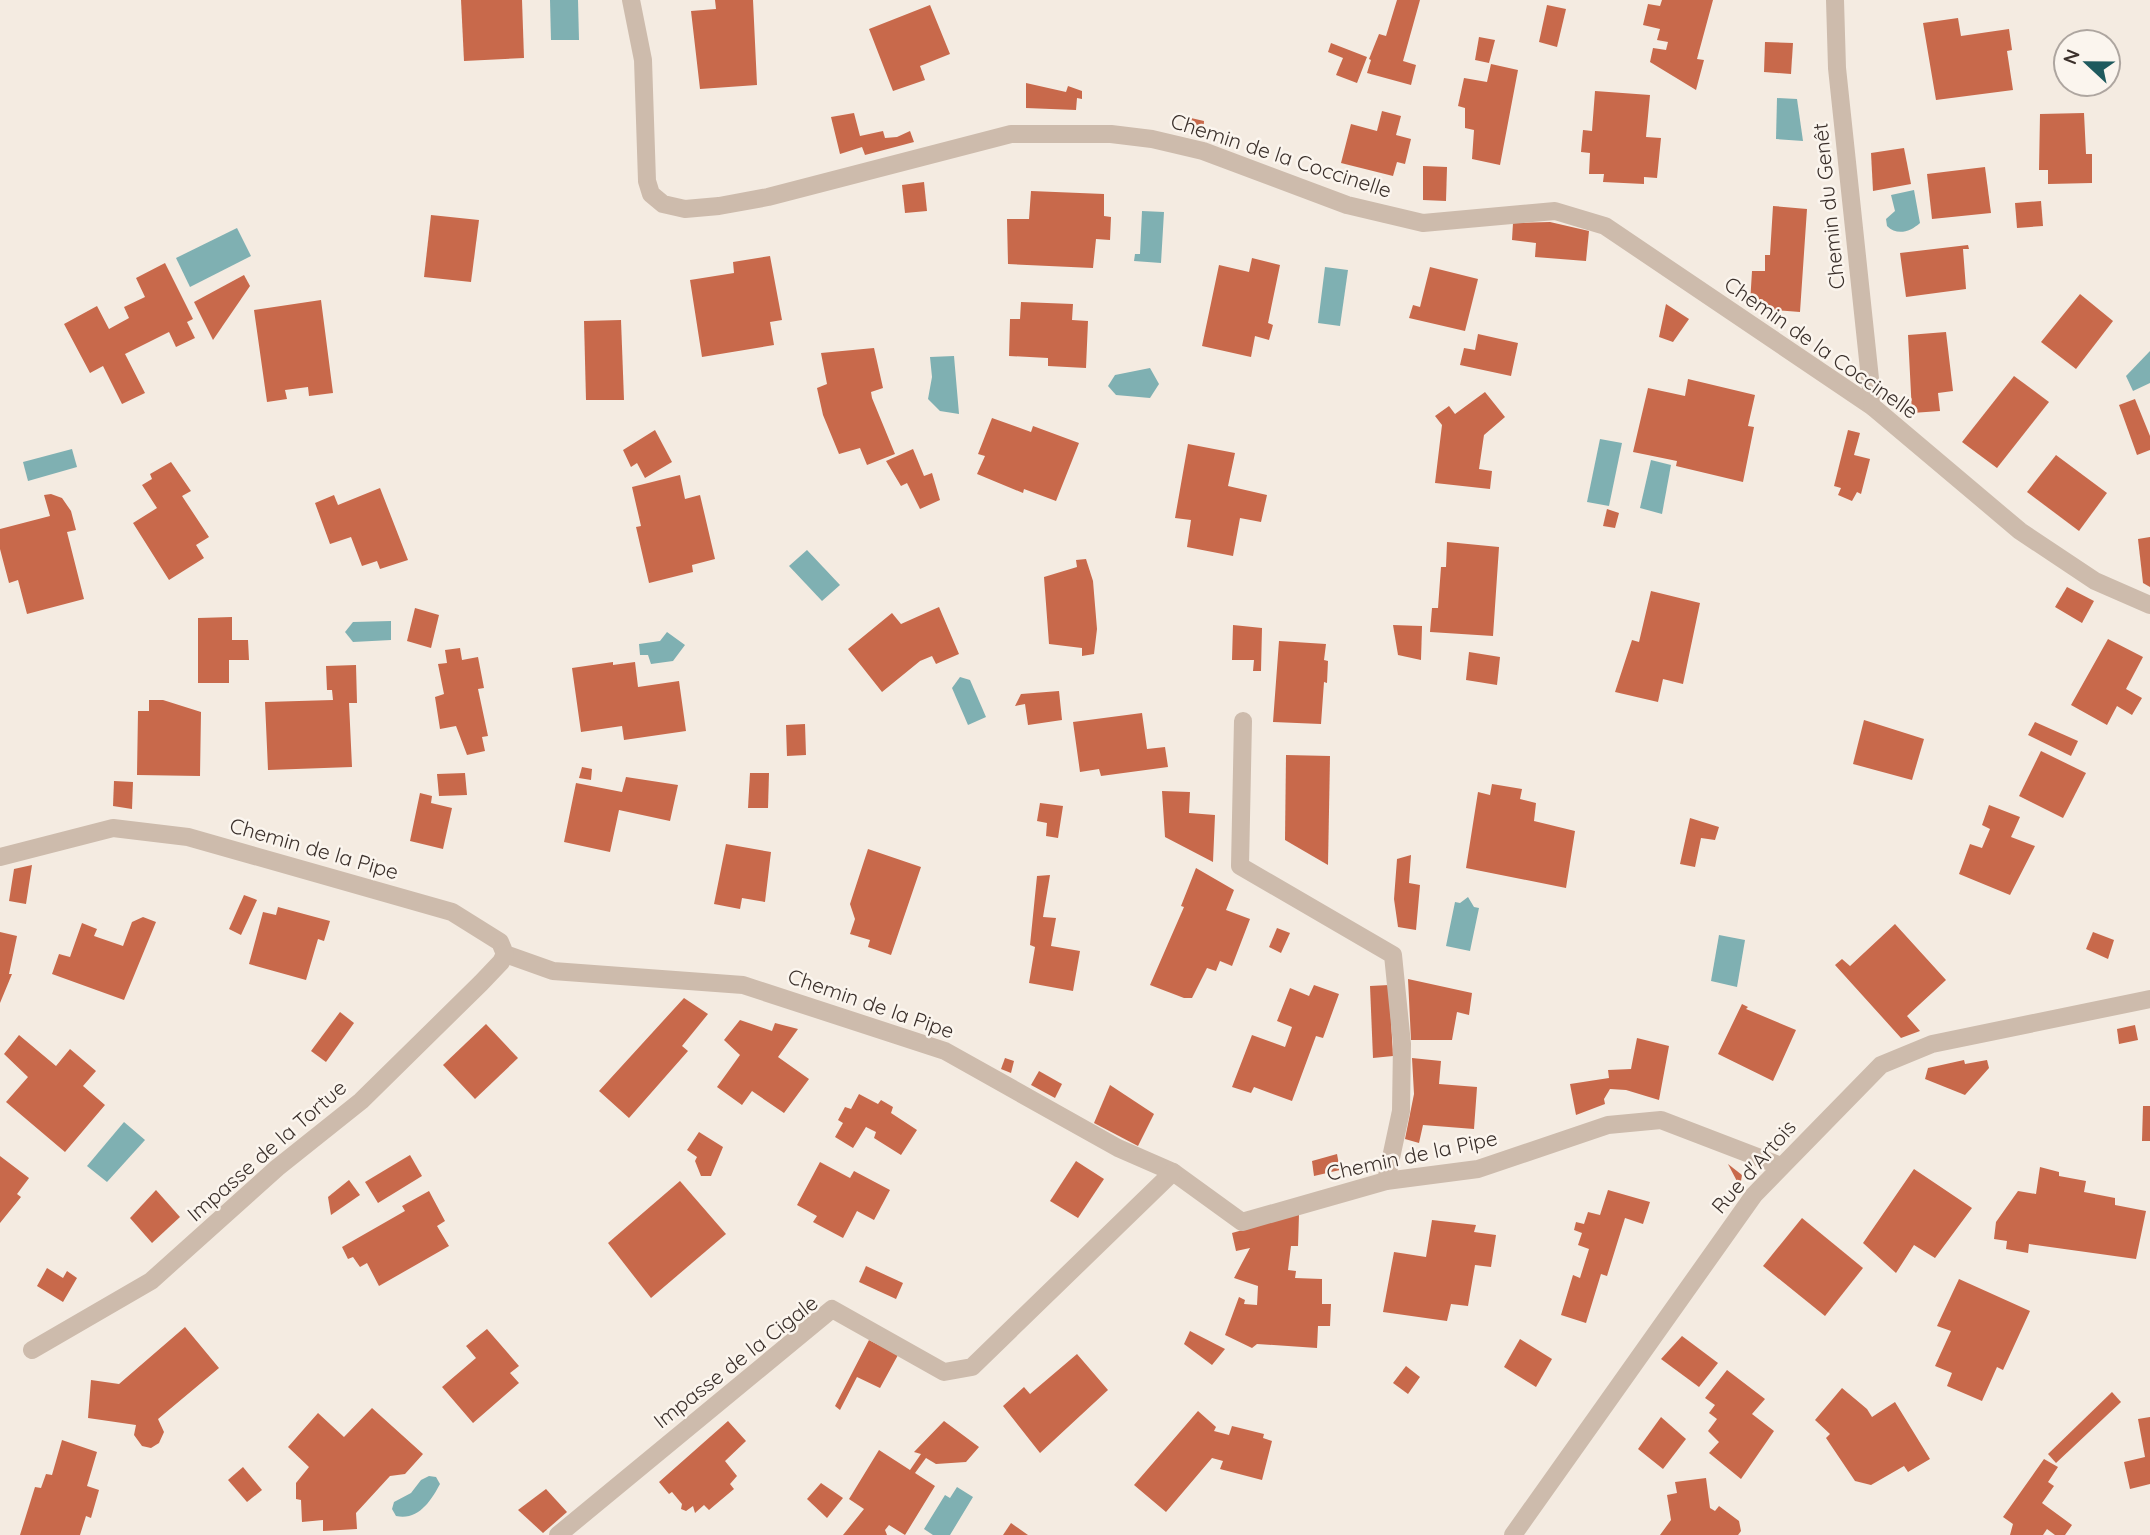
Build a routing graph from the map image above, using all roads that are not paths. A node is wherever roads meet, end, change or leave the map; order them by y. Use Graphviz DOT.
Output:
graph roads {
  1 [pos="631,0"];
  2 [pos="1835,0"];
  3 [pos="1873,407"];
  4 [pos="2150,605"];
  5 [pos="1243,721"];
  6 [pos="0,857"];
  7 [pos="505,954"];
  8 [pos="2150,999"];
  9 [pos="1781,1166"];
  10 [pos="1172,1172"];
  11 [pos="1386,1181"];
  12 [pos="32,1350"];
  13 [pos="558,1535"];
  14 [pos="1514,1535"];
  1 -- 3 [label="street, Chemin de la Coccinelle"];
  2 -- 3 [label="street, Chemin du Genêt"];
  3 -- 4 [label="street, Chemin de la Coccinelle"];
  5 -- 11 [label="street"];
  6 -- 7 [label="street, Chemin de la Pipe"];
  7 -- 10 [label="street, Chemin de la Pipe"];
  7 -- 12 [label="street, Impasse de la Tortue"];
  8 -- 9 [label="street, Rue d'Artois"];
  9 -- 11 [label="street, Chemin de la Pipe"];
  9 -- 14 [label="street, Rue d'Artois"];
  10 -- 11 [label="street, Chemin de la Pipe"];
  10 -- 13 [label="street, Impasse de la Cigale"];
}
